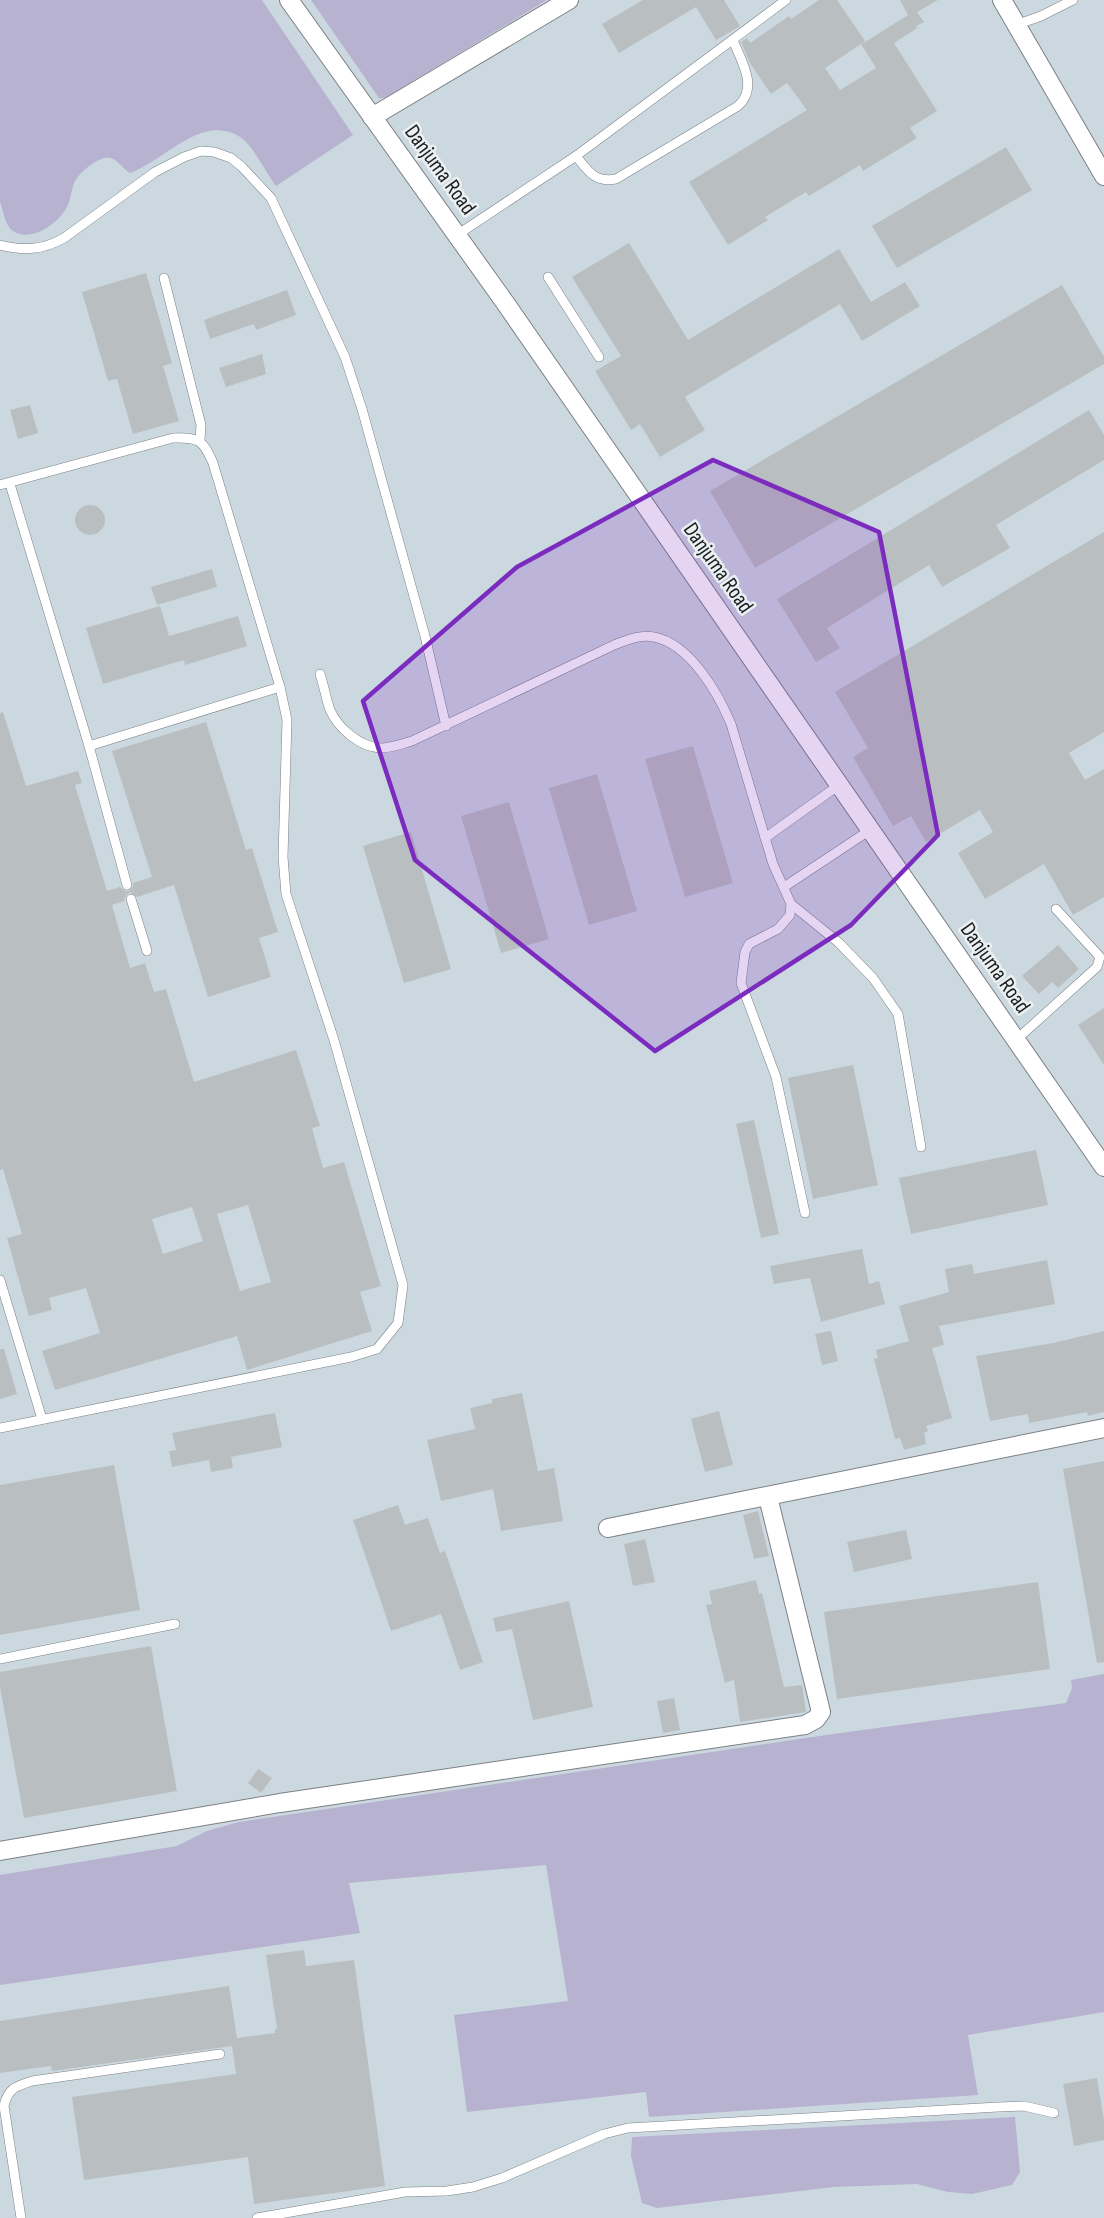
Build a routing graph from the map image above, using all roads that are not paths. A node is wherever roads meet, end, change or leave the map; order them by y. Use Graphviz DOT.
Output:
graph roads {
  1 [pos="289,0"];
  2 [pos="569,0"];
  3 [pos="786,0"];
  4 [pos="1002,0"];
  5 [pos="1073,0"];
  6 [pos="1016,25"];
  7 [pos="733,39"];
  8 [pos="372,117"];
  9 [pos="576,156"];
  10 [pos="1104,176"];
  11 [pos="457,235"];
  12 [pos="0,245"];
  13 [pos="548,277"];
  14 [pos="164,278"];
  15 [pos="599,357"];
  16 [pos="200,440"];
  17 [pos="5,484"];
  18 [pos="320,674"];
  19 [pos="280,687"];
  20 [pos="446,726"];
  21 [pos="89,746"];
  22 [pos="839,785"];
  23 [pos="870,830"];
  24 [pos="765,838"];
  25 [pos="127,885"];
  26 [pos="784,887"];
  27 [pos="130,899"];
  28 [pos="791,904"];
  29 [pos="1056,909"];
  30 [pos="147,951"];
  31 [pos="1016,1040"];
  32 [pos="921,1147"];
  33 [pos="1104,1167"];
  34 [pos="805,1213"];
  35 [pos="0,1280"];
  36 [pos="42,1419"];
  37 [pos="0,1428"];
  38 [pos="1104,1428"];
  39 [pos="768,1497"];
  40 [pos="608,1528"];
  41 [pos="175,1624"];
  42 [pos="0,1659"];
  43 [pos="0,1851"];
  44 [pos="220,2054"];
  45 [pos="1054,2113"];
  46 [pos="21,2218"];
  47 [pos="257,2218"];
  1 -- 8 [label="street, Danjuma Road"];
  2 -- 8 [label="street"];
  3 -- 7 [label="lane"];
  4 -- 6 [label="street"];
  5 -- 6 [label="lane"];
  6 -- 10 [label="street"];
  7 -- 9 [label="lane"];
  7 -- 9 [label="lane"];
  8 -- 11 [label="street, Danjuma Road"];
  9 -- 11 [label="lane"];
  11 -- 22 [label="street, Danjuma Road"];
  12 -- 20 [label="lane"];
  13 -- 15 [label="lane"];
  14 -- 16 [label="lane"];
  16 -- 17 [label="lane"];
  16 -- 19 [label="lane"];
  17 -- 21 [label="lane"];
  18 -- 20 [label="lane"];
  19 -- 21 [label="lane"];
  19 -- 36 [label="lane"];
  20 -- 24 [label="lane"];
  21 -- 25 [label="lane"];
  22 -- 23 [label="street, Danjuma Road"];
  22 -- 24 [label="lane"];
  23 -- 26 [label="lane"];
  23 -- 31 [label="street, Danjuma Road"];
  24 -- 26 [label="lane"];
  26 -- 28 [label="lane"];
  27 -- 30 [label="lane"];
  28 -- 32 [label="lane"];
  28 -- 34 [label="lane"];
  29 -- 31 [label="lane"];
  31 -- 33 [label="street, Danjuma Road"];
  35 -- 36 [label="lane"];
  36 -- 37 [label="lane"];
  38 -- 39 [label="street"];
  39 -- 40 [label="street"];
  39 -- 43 [label="street"];
  41 -- 42 [label="lane"];
  44 -- 46 [label="lane"];
  45 -- 47 [label="lane"];
}
